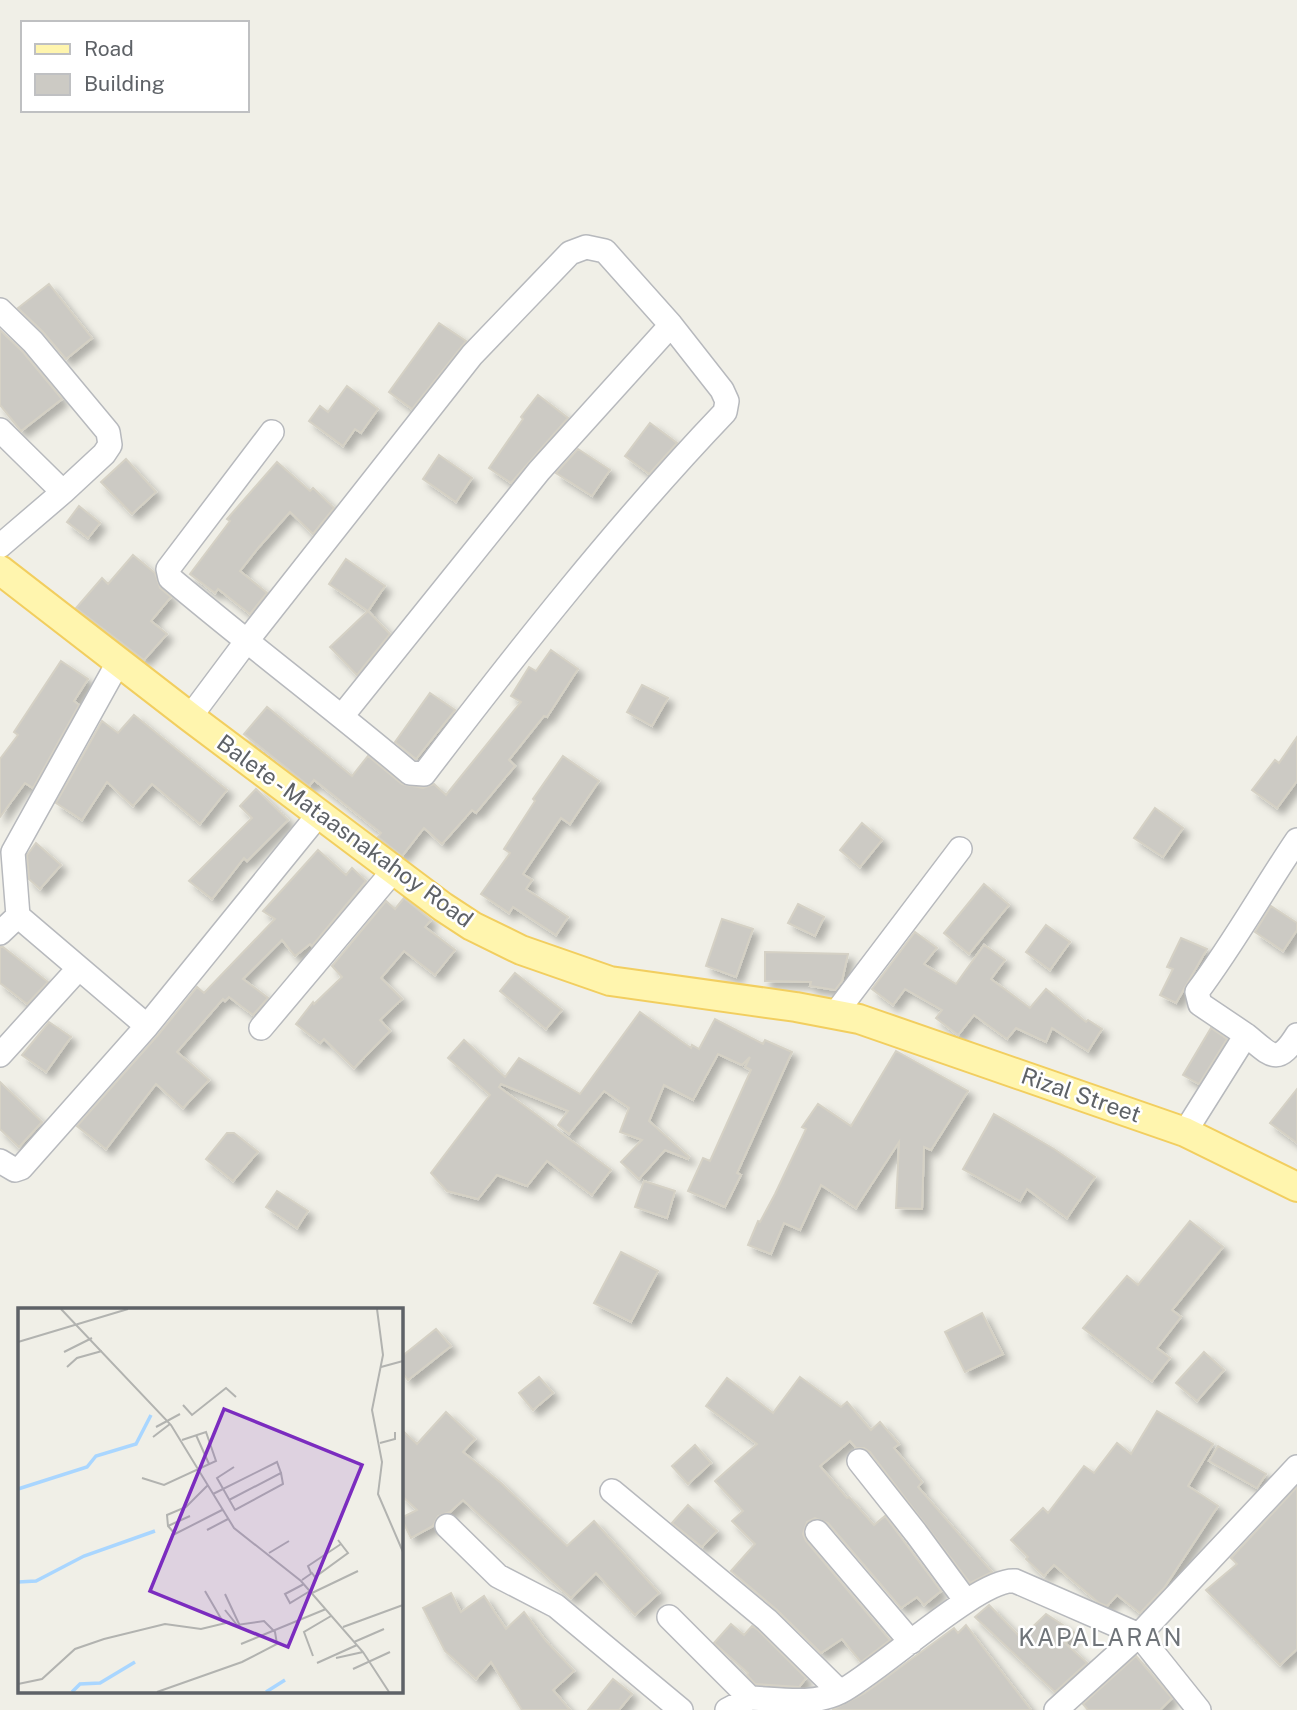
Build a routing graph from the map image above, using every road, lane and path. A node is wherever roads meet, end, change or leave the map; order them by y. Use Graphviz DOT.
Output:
graph roads {
  1 [pos="0,310"];
  2 [pos="671,325"];
  3 [pos="0,430"];
  4 [pos="272,432"];
  5 [pos="64,492"];
  6 [pos="0,546"];
  7 [pos="0,569"];
  8 [pos="246,642"];
  9 [pos="119,661"];
  10 [pos="342,716"];
  11 [pos="190,717"];
  12 [pos="319,814"];
  13 [pos="1297,840"];
  14 [pos="960,849"];
  15 [pos="394,870"];
  16 [pos="18,916"];
  17 [pos="0,933"];
  18 [pos="79,968"];
  19 [pos="847,1017"];
  20 [pos="147,1026"];
  21 [pos="261,1028"];
  22 [pos="1246,1035"];
  23 [pos="1297,1035"];
  24 [pos="0,1055"];
  25 [pos="1185,1132"];
  26 [pos="0,1161"];
  27 [pos="1297,1187"];
  28 [pos="859,1461"];
  29 [pos="1297,1467"];
  30 [pos="612,1491"];
  31 [pos="447,1525"];
  32 [pos="817,1532"];
  33 [pos="966,1601"];
  34 [pos="668,1617"];
  35 [pos="1139,1635"];
  36 [pos="911,1642"];
  37 [pos="839,1692"];
  38 [pos="750,1698"];
  39 [pos="681,1710"];
  40 [pos="727,1710"];
  41 [pos="1056,1710"];
  42 [pos="1199,1710"];
  1 -- 5 [label="street"];
  2 -- 8 [label="street"];
  2 -- 10 [label="street"];
  2 -- 10 [label="street"];
  3 -- 5 [label="street"];
  4 -- 8 [label="street"];
  5 -- 6 [label="street"];
  7 -- 9 [label="main road, Balete - Mataasnakahoy Road"];
  8 -- 10 [label="street"];
  8 -- 11 [label="street"];
  9 -- 11 [label="main road, Balete - Mataasnakahoy Road"];
  9 -- 16 [label="street"];
  11 -- 12 [label="main road, Balete - Mataasnakahoy Road"];
  12 -- 15 [label="main road, Balete - Mataasnakahoy Road"];
  12 -- 20 [label="street"];
  13 -- 22 [label="street"];
  14 -- 19 [label="street"];
  15 -- 19 [label="main road, Balete - Mataasnakahoy Road"];
  15 -- 21 [label="street"];
  16 -- 17 [label="street"];
  16 -- 18 [label="street"];
  18 -- 20 [label="street"];
  18 -- 24 [label="street"];
  19 -- 25 [label="main road, Rizal Street"];
  20 -- 26 [label="street"];
  22 -- 23 [label="street"];
  22 -- 25 [label="street"];
  25 -- 27 [label="main road, Rizal Street"];
  28 -- 33 [label="street"];
  29 -- 35 [label="street"];
  30 -- 37 [label="street"];
  31 -- 39 [label="street"];
  32 -- 36 [label="street"];
  33 -- 35 [label="street"];
  33 -- 36 [label="street"];
  34 -- 38 [label="street"];
  35 -- 41 [label="street"];
  35 -- 42 [label="street"];
  36 -- 37 [label="street"];
  37 -- 38 [label="street"];
  38 -- 40 [label="street"];
}
